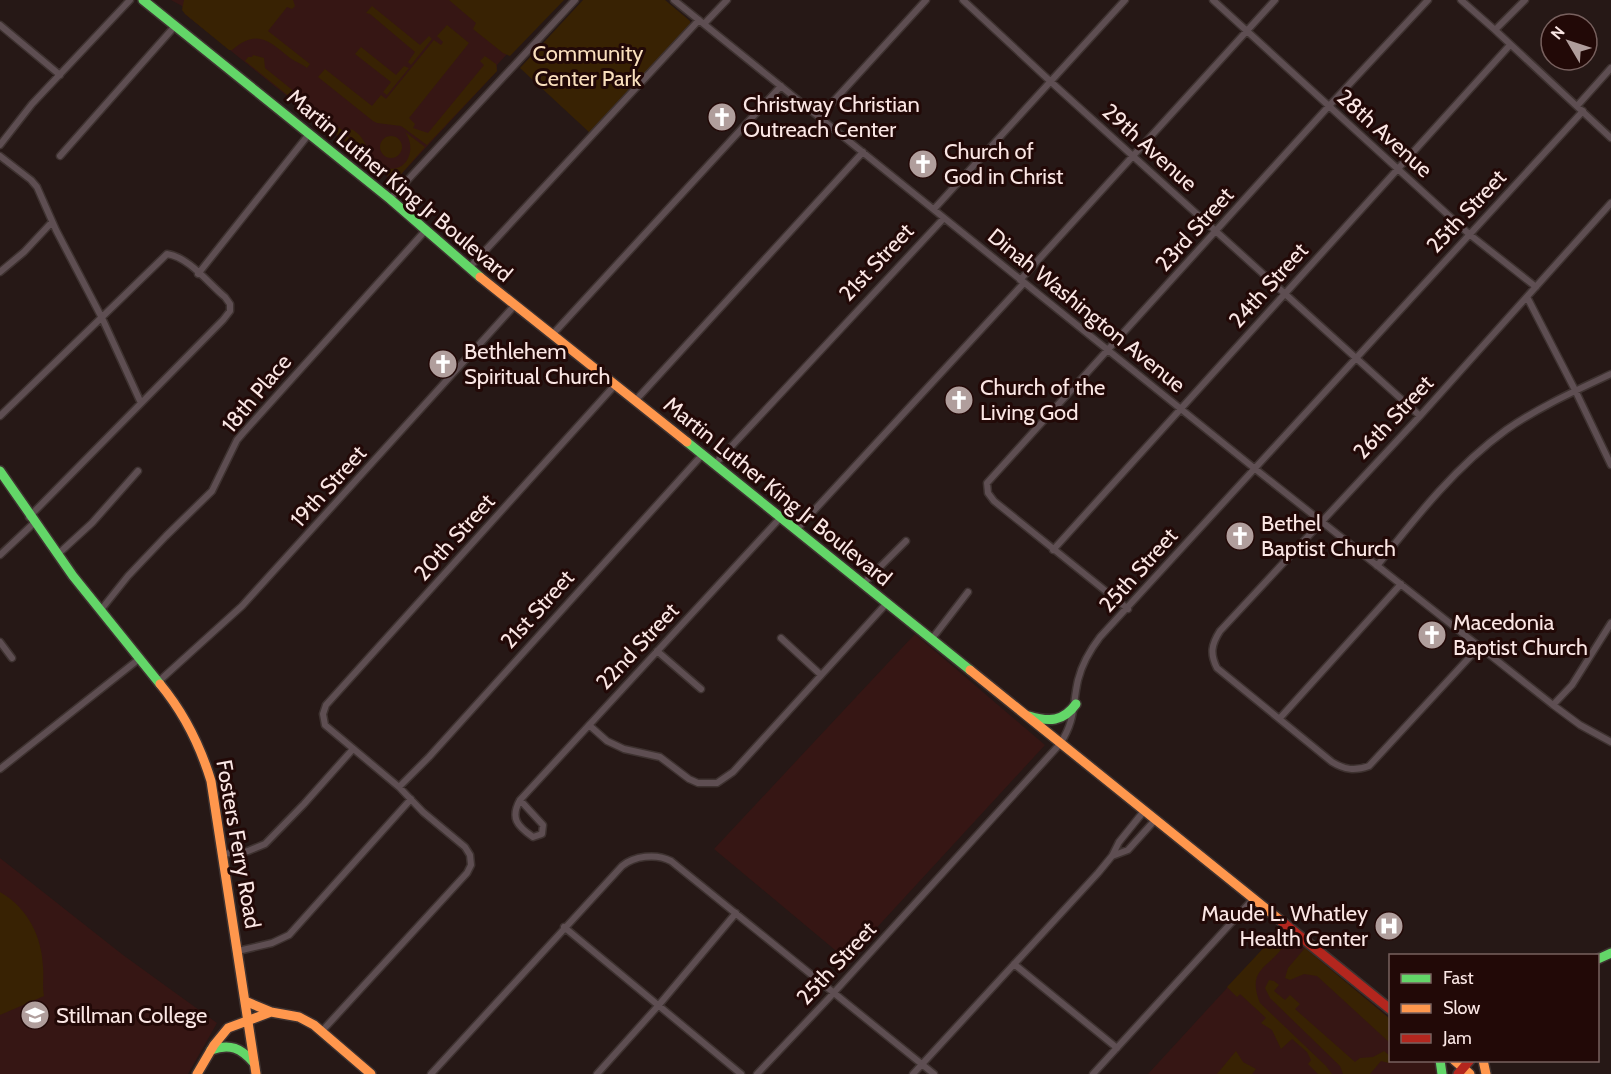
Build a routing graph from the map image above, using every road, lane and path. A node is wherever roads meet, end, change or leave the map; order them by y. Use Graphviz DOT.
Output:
graph roads {
  1 [pos="130,0"];
  2 [pos="142,0"];
  3 [pos="575,0"];
  4 [pos="674,0"];
  5 [pos="726,0"];
  6 [pos="926,0"];
  7 [pos="963,0"];
  8 [pos="1125,0"];
  9 [pos="1213,0"];
  10 [pos="1275,0"];
  11 [pos="1428,0"];
  12 [pos="1461,0"];
  13 [pos="1525,0"];
  14 [pos="701,22"];
  15 [pos="0,25"];
  16 [pos="175,26"];
  17 [pos="1247,30"];
  18 [pos="1495,30"];
  19 [pos="1510,45"];
  20 [pos="1611,68"];
  21 [pos="60,75"];
  22 [pos="1050,81"];
  23 [pos="781,86"];
  24 [pos="1577,106"];
  25 [pos="1329,107"];
  26 [pos="1583,111"];
  27 [pos="819,117"];
  28 [pos="309,134"];
  29 [pos="1611,138"];
  30 [pos="0,145"];
  31 [pos="862,152"];
  32 [pos="0,156"];
  33 [pos="60,156"];
  34 [pos="1133,156"];
  35 [pos="1398,169"];
  36 [pos="390,199"];
  37 [pos="1611,203"];
  38 [pos="934,209"];
  39 [pos="944,218"];
  40 [pos="52,222"];
  41 [pos="425,231"];
  42 [pos="1216,231"];
  43 [pos="1469,234"];
  44 [pos="469,268"];
  45 [pos="0,272"];
  46 [pos="198,274"];
  47 [pos="1022,281"];
  48 [pos="1536,287"];
  49 [pos="1285,294"];
  50 [pos="1527,297"];
  51 [pos="515,305"];
  52 [pos="102,318"];
  53 [pos="552,335"];
  54 [pos="1108,350"];
  55 [pos="1356,358"];
  56 [pos="1611,374"];
  57 [pos="615,385"];
  58 [pos="1575,390"];
  59 [pos="635,400"];
  60 [pos="141,404"];
  61 [pos="1180,409"];
  62 [pos="0,416"];
  63 [pos="1420,416"];
  64 [pos="702,455"];
  65 [pos="716,465"];
  66 [pos="1611,465"];
  67 [pos="1254,468"];
  68 [pos="0,471"];
  69 [pos="138,471"];
  70 [pos="781,517"];
  71 [pos="32,520"];
  72 [pos="1322,520"];
  73 [pos="796,530"];
  74 [pos="906,541"];
  75 [pos="1053,550"];
  76 [pos="0,555"];
  77 [pos="57,555"];
  78 [pos="1377,566"];
  79 [pos="863,584"];
  80 [pos="1401,584"];
  81 [pos="968,592"];
  82 [pos="886,604"];
  83 [pos="1128,609"];
  84 [pos="100,611"];
  85 [pos="1611,624"];
  86 [pos="781,638"];
  87 [pos="931,640"];
  88 [pos="0,642"];
  89 [pos="1479,647"];
  90 [pos="657,651"];
  91 [pos="12,658"];
  92 [pos="139,659"];
  93 [pos="821,675"];
  94 [pos="158,682"];
  95 [pos="701,690"];
  96 [pos="1076,704"];
  97 [pos="1553,705"];
  98 [pos="1025,715"];
  99 [pos="1280,718"];
  100 [pos="589,725"];
  101 [pos="1611,742"];
  102 [pos="1060,744"];
  103 [pos="353,749"];
  104 [pos="0,769"];
  105 [pos="399,787"];
  106 [pos="411,799"];
  107 [pos="520,800"];
  108 [pos="1144,812"];
  109 [pos="1155,820"];
  110 [pos="222,854"];
  111 [pos="1112,856"];
  112 [pos="1253,899"];
  113 [pos="736,913"];
  114 [pos="564,927"];
  115 [pos="238,951"];
  116 [pos="1014,964"];
  117 [pos="835,992"];
  118 [pos="245,1001"];
  119 [pos="658,1006"];
  120 [pos="1389,1009"];
  121 [pos="271,1012"];
  122 [pos="248,1019"];
  123 [pos="322,1031"];
  124 [pos="1117,1048"];
  125 [pos="211,1050"];
  126 [pos="254,1063"];
  127 [pos="922,1064"];
  128 [pos="197,1074"];
  129 [pos="256,1074"];
  130 [pos="371,1074"];
  131 [pos="431,1074"];
  132 [pos="597,1074"];
  133 [pos="741,1074"];
  134 [pos="757,1074"];
  135 [pos="913,1074"];
  136 [pos="934,1074"];
  137 [pos="1093,1074"];
  1 -- 21 [label="street"];
  2 -- 16 [label="main road, Martin Luther King Jr Boulevard"];
  3 -- 36 [label="street"];
  4 -- 14 [label="street, Dinah Washington Avenue"];
  5 -- 14 [label="street"];
  6 -- 27 [label="street"];
  7 -- 22 [label="street, 29th Avenue"];
  8 -- 22 [label="street, 21st Street"];
  9 -- 17 [label="street, 28th Avenue"];
  10 -- 17 [label="street"];
  11 -- 25 [label="street, 23rd Street"];
  12 -- 18 [label="street"];
  13 -- 18 [label="street"];
  14 -- 23 [label="street, Dinah Washington Avenue"];
  14 -- 44 [label="street"];
  15 -- 21 [label="street"];
  16 -- 28 [label="main road, Martin Luther King Jr Boulevard"];
  16 -- 33 [label="street"];
  17 -- 25 [label="street, 28th Avenue"];
  17 -- 34 [label="street"];
  18 -- 19 [label="street"];
  19 -- 24 [label="street"];
  19 -- 35 [label="street, 24th Street"];
  20 -- 24 [label="street"];
  21 -- 30 [label="street"];
  22 -- 34 [label="street, 29th Avenue"];
  22 -- 38 [label="street, 21st Street"];
  23 -- 27 [label="street, Dinah Washington Avenue"];
  23 -- 53 [label="street"];
  24 -- 26 [label="street"];
  25 -- 35 [label="street, 28th Avenue"];
  25 -- 42 [label="street, 23rd Street"];
  26 -- 29 [label="street"];
  26 -- 43 [label="street, 25th Street"];
  27 -- 31 [label="street, Dinah Washington Avenue"];
  28 -- 36 [label="main road, Martin Luther King Jr Boulevard"];
  28 -- 46 [label="street"];
  31 -- 38 [label="street, Dinah Washington Avenue"];
  31 -- 59 [label="street"];
  32 -- 40 [label="street"];
  34 -- 42 [label="street, 29th Avenue"];
  34 -- 47 [label="street"];
  35 -- 43 [label="street, 28th Avenue"];
  35 -- 49 [label="street, 24th Street"];
  36 -- 41 [label="main road, Martin Luther King Jr Boulevard"];
  37 -- 48 [label="street, 26th Street"];
  38 -- 39 [label="street, Dinah Washington Avenue"];
  39 -- 47 [label="street, Dinah Washington Avenue"];
  39 -- 65 [label="street, 21st Street"];
  40 -- 45 [label="street"];
  40 -- 52 [label="street"];
  41 -- 44 [label="main road, Martin Luther King Jr Boulevard"];
  41 -- 84 [label="street, 18th Place"];
  42 -- 49 [label="street, 29th Avenue"];
  42 -- 54 [label="street, 23rd Street"];
  43 -- 48 [label="street, 28th Avenue"];
  43 -- 55 [label="street, 25th Street"];
  44 -- 51 [label="main road, Martin Luther King Jr Boulevard"];
  46 -- 52 [label="street"];
  46 -- 60 [label="street"];
  47 -- 54 [label="street, Dinah Washington Avenue"];
  47 -- 73 [label="street"];
  48 -- 50 [label="street, 26th Street"];
  49 -- 55 [label="street, 29th Avenue"];
  49 -- 61 [label="street, 24th Street"];
  50 -- 58 [label="street"];
  50 -- 63 [label="street, 26th Street"];
  51 -- 53 [label="main road, Martin Luther King Jr Boulevard"];
  51 -- 94 [label="street, 19th Street"];
  52 -- 60 [label="street"];
  52 -- 62 [label="street"];
  53 -- 57 [label="main road, Martin Luther King Jr Boulevard"];
  54 -- 61 [label="street, Dinah Washington Avenue"];
  54 -- 75 [label="street, 23rd Street"];
  55 -- 63 [label="street, 29th Avenue"];
  55 -- 67 [label="street, 25th Street"];
  56 -- 58 [label="street"];
  57 -- 59 [label="main road, Martin Luther King Jr Boulevard"];
  57 -- 103 [label="street, 20th Street"];
  58 -- 66 [label="street"];
  58 -- 78 [label="street"];
  59 -- 64 [label="main road, Martin Luther King Jr Boulevard"];
  60 -- 71 [label="street"];
  61 -- 67 [label="street, Dinah Washington Avenue"];
  61 -- 75 [label="street, 24th Street"];
  63 -- 72 [label="street, 26th Street"];
  64 -- 65 [label="main road, Martin Luther King Jr Boulevard"];
  64 -- 105 [label="street, 21st Street"];
  65 -- 70 [label="main road, Martin Luther King Jr Boulevard"];
  67 -- 72 [label="street, Dinah Washington Avenue"];
  67 -- 83 [label="street, 25th Street"];
  68 -- 71 [label="main road, Fosters Ferry Road"];
  69 -- 77 [label="street"];
  70 -- 73 [label="main road, Martin Luther King Jr Boulevard"];
  70 -- 90 [label="street, 22nd Street"];
  71 -- 76 [label="street"];
  71 -- 77 [label="main road, Fosters Ferry Road"];
  72 -- 78 [label="street, Dinah Washington Avenue"];
  72 -- 99 [label="street, 26th Street"];
  73 -- 79 [label="main road, Martin Luther King Jr Boulevard"];
  74 -- 79 [label="street"];
  75 -- 83 [label="street"];
  77 -- 84 [label="main road, Fosters Ferry Road"];
  78 -- 80 [label="street, Dinah Washington Avenue"];
  79 -- 82 [label="main road, Martin Luther King Jr Boulevard"];
  80 -- 89 [label="street, Dinah Washington Avenue"];
  80 -- 99 [label="street"];
  81 -- 87 [label="street"];
  82 -- 87 [label="main road, Martin Luther King Jr Boulevard"];
  82 -- 93 [label="street"];
  83 -- 96 [label="street, 25th Street"];
  84 -- 92 [label="main road, Fosters Ferry Road"];
  85 -- 97 [label="street"];
  86 -- 93 [label="street"];
  87 -- 98 [label="main road, Martin Luther King Jr Boulevard"];
  88 -- 91 [label="street"];
  89 -- 97 [label="street, Dinah Washington Avenue"];
  89 -- 99 [label="street"];
  90 -- 95 [label="street"];
  90 -- 100 [label="street, 22nd Street"];
  92 -- 94 [label="main road, Fosters Ferry Road"];
  92 -- 104 [label="street"];
  93 -- 100 [label="street"];
  94 -- 110 [label="main road, Fosters Ferry Road"];
  96 -- 98 [label="main road"];
  96 -- 102 [label="street, 25th Street"];
  97 -- 101 [label="street, Dinah Washington Avenue"];
  98 -- 102 [label="main road, Martin Luther King Jr Boulevard"];
  100 -- 107 [label="street, 22nd Street"];
  102 -- 108 [label="main road, Martin Luther King Jr Boulevard"];
  102 -- 117 [label="street, 25th Street"];
  103 -- 105 [label="street"];
  103 -- 110 [label="street"];
  105 -- 106 [label="street"];
  106 -- 115 [label="street"];
  106 -- 123 [label="street"];
  107 -- 107 [label="street"];
  108 -- 109 [label="main road, Martin Luther King Jr Boulevard"];
  108 -- 111 [label="street"];
  109 -- 111 [label="street"];
  109 -- 112 [label="main road, Martin Luther King Jr Boulevard"];
  110 -- 115 [label="main road, Fosters Ferry Road"];
  111 -- 116 [label="street"];
  112 -- 120 [label="main road, Martin Luther King Jr Boulevard"];
  112 -- 124 [label="street"];
  113 -- 114 [label="street"];
  113 -- 117 [label="street"];
  113 -- 119 [label="street"];
  114 -- 119 [label="street"];
  114 -- 131 [label="street"];
  115 -- 118 [label="main road, Fosters Ferry Road"];
  116 -- 124 [label="street"];
  116 -- 127 [label="street"];
  117 -- 127 [label="street"];
  117 -- 134 [label="street, 25th Street"];
  118 -- 121 [label="main road"];
  118 -- 122 [label="main road, Fosters Ferry Road"];
  119 -- 132 [label="street"];
  119 -- 133 [label="street"];
  121 -- 122 [label="main road"];
  121 -- 123 [label="main road"];
  122 -- 125 [label="main road"];
  122 -- 126 [label="main road, Fosters Ferry Road"];
  123 -- 130 [label="main road"];
  124 -- 137 [label="street"];
  125 -- 126 [label="main road"];
  125 -- 128 [label="main road"];
  126 -- 129 [label="main road, Fosters Ferry Road"];
  127 -- 135 [label="street"];
  127 -- 136 [label="street"];
}
